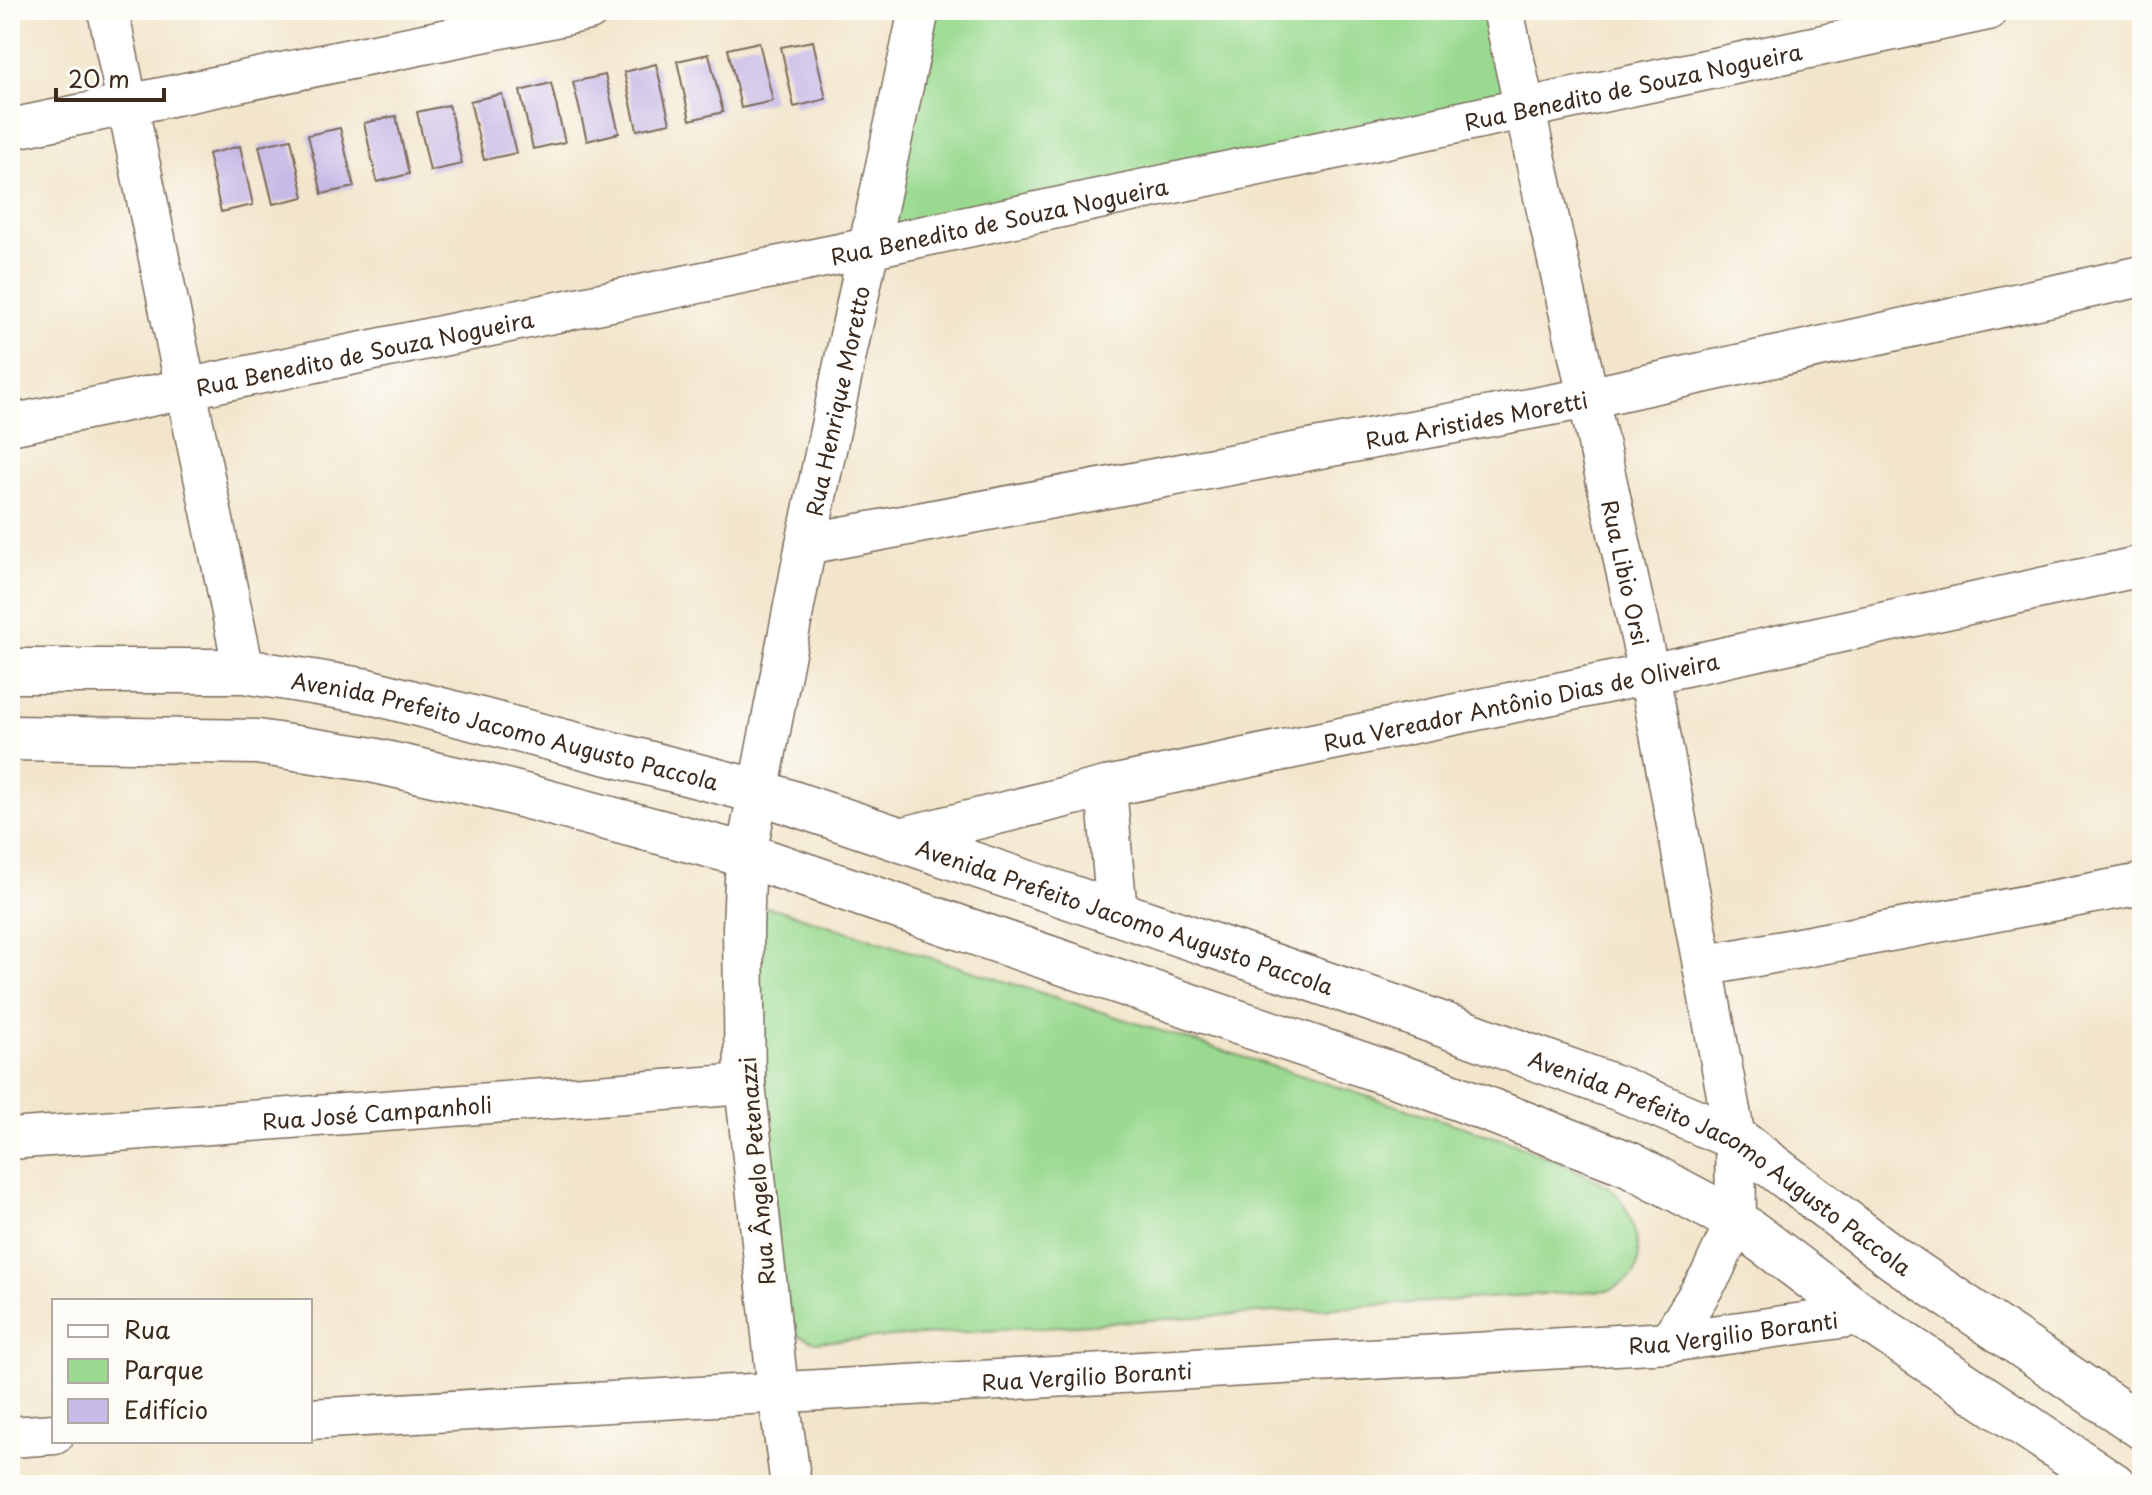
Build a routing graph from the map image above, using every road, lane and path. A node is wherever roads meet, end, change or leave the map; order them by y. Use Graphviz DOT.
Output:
graph roads {
  1 [pos="108,10"];
  2 [pos="589,10"];
  3 [pos="919,10"];
  4 [pos="1503,10"];
  5 [pos="1988,10"];
  6 [pos="129,106"];
  7 [pos="1524,110"];
  8 [pos="10,129"];
  9 [pos="868,248"];
  10 [pos="2142,276"];
  11 [pos="188,388"];
  12 [pos="1588,398"];
  13 [pos="10,425"];
  14 [pos="806,544"];
  15 [pos="2142,566"];
  16 [pos="10,671"];
  17 [pos="244,671"];
  18 [pos="1649,674"];
  19 [pos="10,738"];
  20 [pos="257,742"];
  21 [pos="1106,787"];
  22 [pos="760,792"];
  23 [pos="900,838"];
  24 [pos="746,855"];
  25 [pos="2142,884"];
  26 [pos="1117,914"];
  27 [pos="1703,966"];
  28 [pos="745,1084"];
  29 [pos="1735,1138"];
  30 [pos="10,1139"];
  31 [pos="1736,1221"];
  32 [pos="1861,1315"];
  33 [pos="1669,1342"];
  34 [pos="778,1390"];
  35 [pos="312,1419"];
  36 [pos="2142,1427"];
  37 [pos="52,1434"];
  38 [pos="10,1437"];
  39 [pos="2098,1479"];
  40 [pos="791,1485"];
  1 -- 6 [label="street"];
  2 -- 6 [label="street"];
  3 -- 9 [label="street, Rua Henrique Moretto"];
  4 -- 7 [label="street, Rua Libio Orsi"];
  5 -- 7 [label="street, Rua Benedito de Souza Nogueira"];
  6 -- 8 [label="street"];
  6 -- 11 [label="street"];
  7 -- 9 [label="street, Rua Benedito de Souza Nogueira"];
  7 -- 12 [label="street, Rua Libio Orsi"];
  9 -- 11 [label="street, Rua Benedito de Souza Nogueira"];
  9 -- 14 [label="street, Rua Henrique Moretto"];
  10 -- 12 [label="street, Rua Aristides Moretti"];
  11 -- 13 [label="street, Rua Benedito de Souza Nogueira"];
  11 -- 17 [label="street"];
  12 -- 14 [label="street, Rua Aristides Moretti"];
  12 -- 18 [label="street, Rua Libio Orsi"];
  14 -- 22 [label="street, Rua Henrique Moretto"];
  15 -- 18 [label="street, Rua Vereador Antônio Dias de Oliveira"];
  16 -- 17 [label="street, Avenida Prefeito Jacomo Augusto Paccola"];
  17 -- 20 [label="street"];
  17 -- 22 [label="street, Avenida Prefeito Jacomo Augusto Paccola"];
  18 -- 21 [label="street, Rua Vereador Antônio Dias de Oliveira"];
  18 -- 27 [label="street, Rua Libio Orsi"];
  19 -- 20 [label="street, Avenida Prefeito Jacomo Augusto Paccola"];
  20 -- 24 [label="street, Avenida Prefeito Jacomo Augusto Paccola"];
  21 -- 23 [label="street, Rua Vereador Antônio Dias de Oliveira"];
  21 -- 26 [label="street"];
  22 -- 23 [label="street, Avenida Prefeito Jacomo Augusto Paccola"];
  22 -- 24 [label="street, Rua Henrique Moretto"];
  23 -- 26 [label="street, Avenida Prefeito Jacomo Augusto Paccola"];
  24 -- 28 [label="street, Rua Ângelo Petenazzi"];
  24 -- 31 [label="street, Avenida Prefeito Jacomo Augusto Paccola"];
  25 -- 27 [label="street"];
  26 -- 29 [label="street, Avenida Prefeito Jacomo Augusto Paccola"];
  27 -- 29 [label="street, Rua Libio Orsi"];
  28 -- 30 [label="street, Rua José Campanholi"];
  28 -- 34 [label="street, Rua Ângelo Petenazzi"];
  29 -- 31 [label="street, Rua Libio Orsi"];
  29 -- 36 [label="street, Avenida Prefeito Jacomo Augusto Paccola"];
  31 -- 32 [label="street, Avenida Prefeito Jacomo Augusto Paccola"];
  31 -- 33 [label="street"];
  32 -- 33 [label="street, Rua Vergilio Boranti"];
  32 -- 39 [label="street, Avenida Prefeito Jacomo Augusto Paccola"];
  33 -- 34 [label="street, Rua Vergilio Boranti"];
  34 -- 35 [label="street, Rua Vergilio Boranti"];
  34 -- 40 [label="street, Rua Ângelo Petenazzi"];
  37 -- 38 [label="street"];
}
